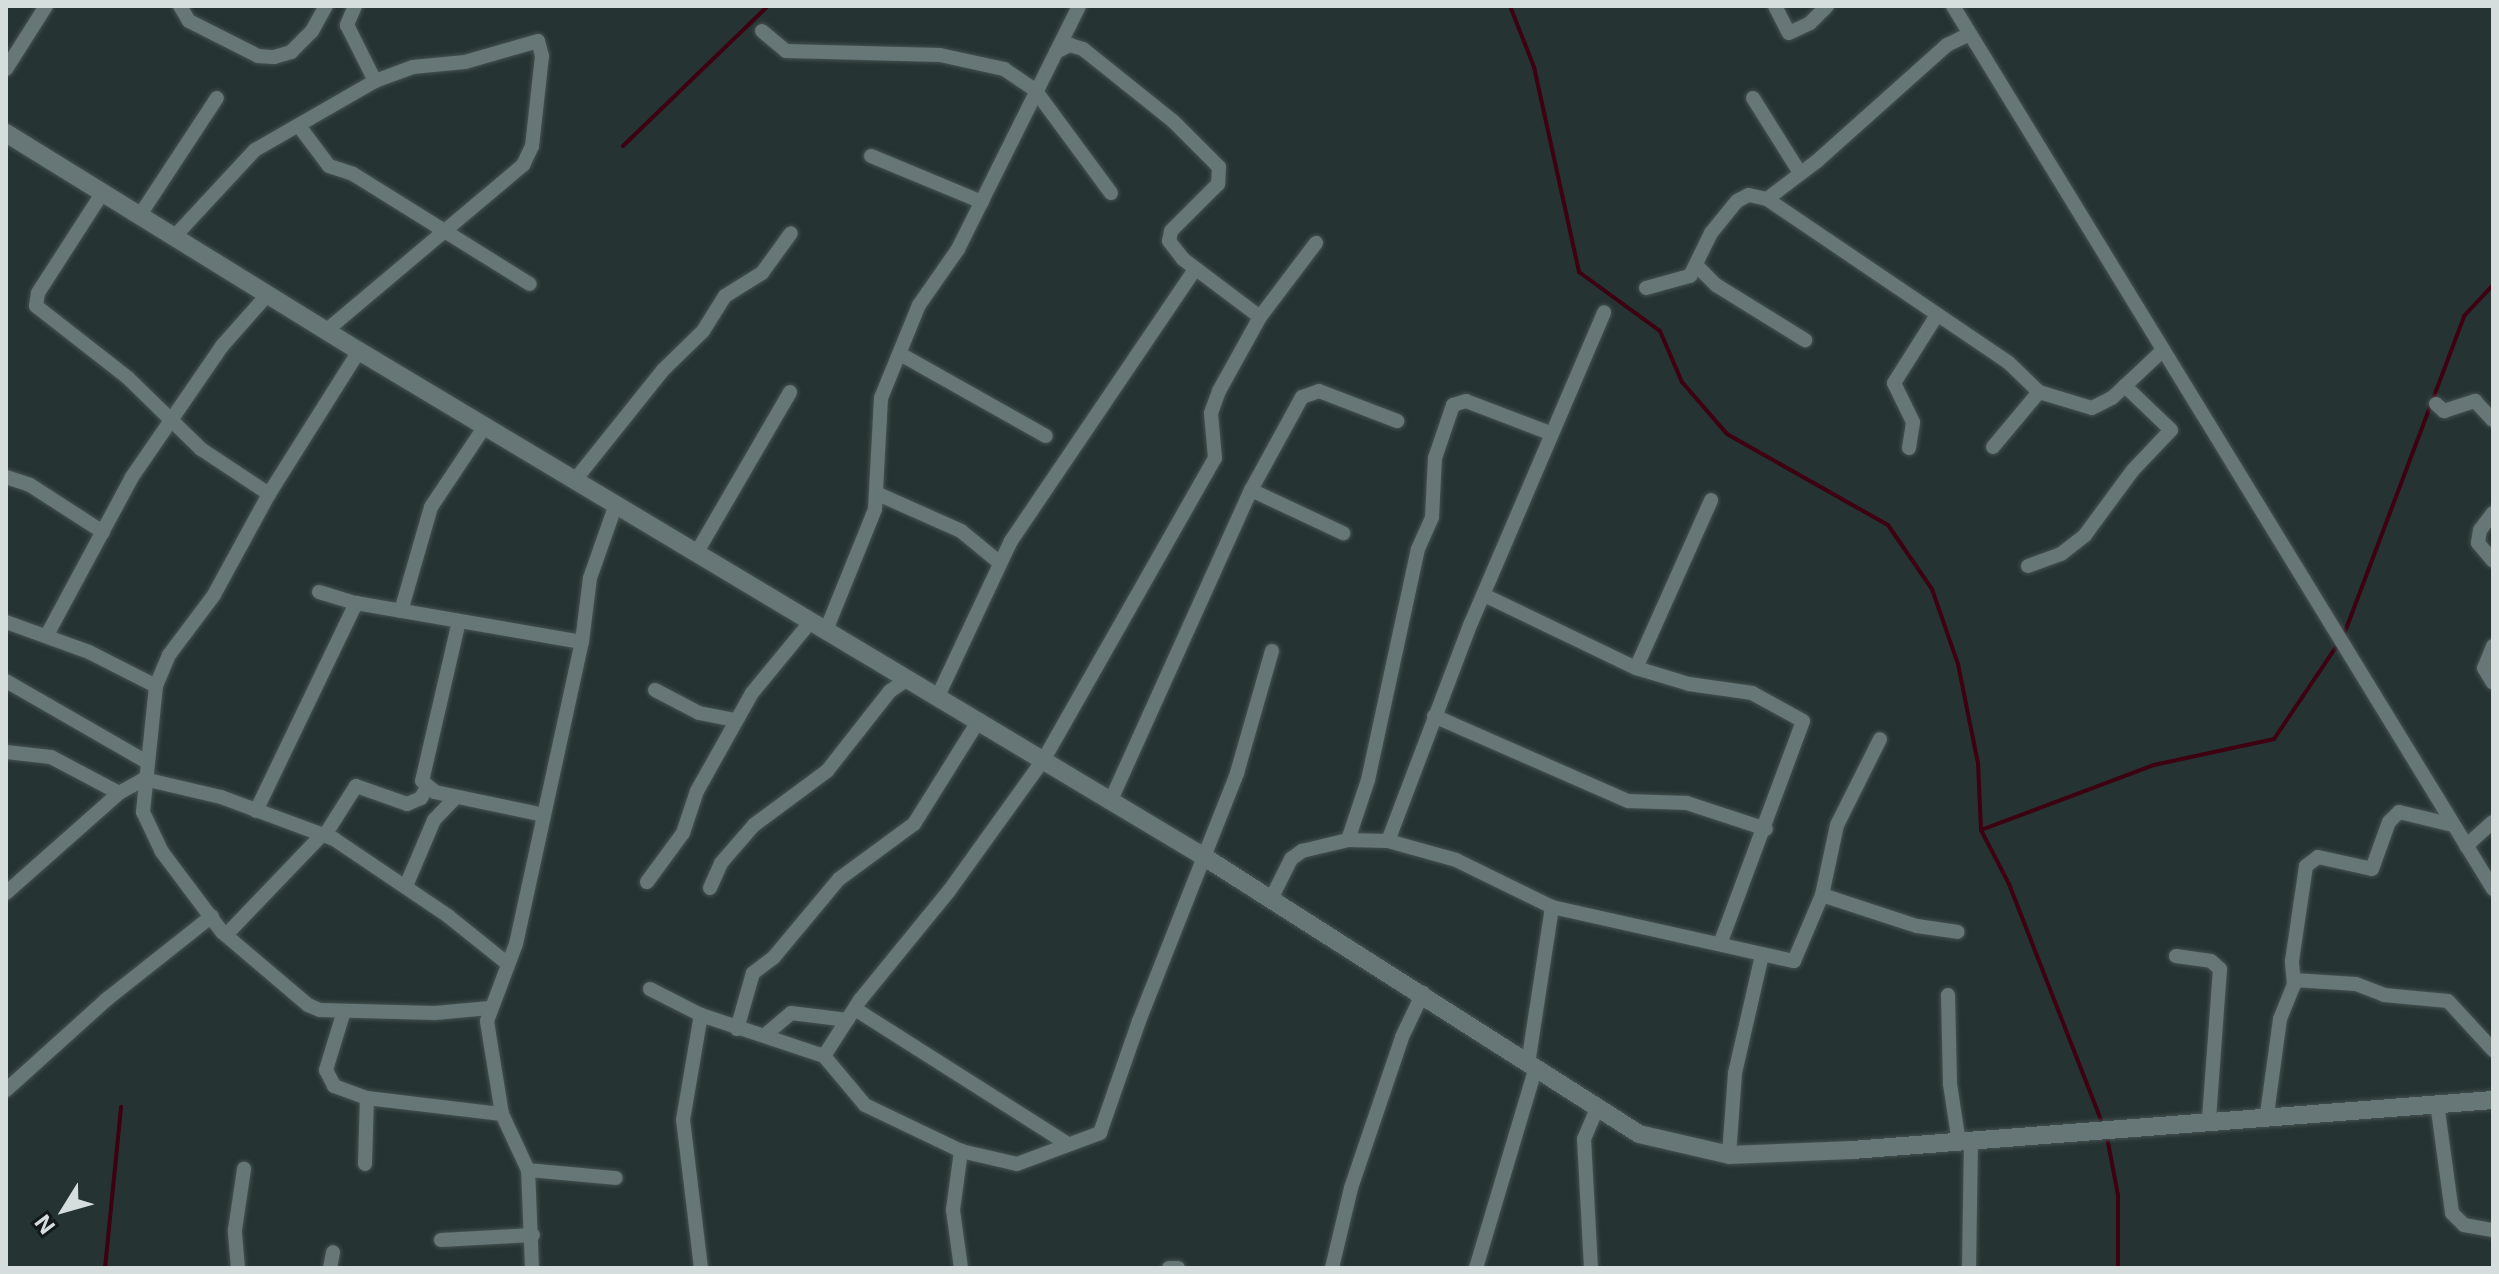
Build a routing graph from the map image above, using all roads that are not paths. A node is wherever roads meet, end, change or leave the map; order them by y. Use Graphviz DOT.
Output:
graph roads {
  1 [pos="46,6"];
  2 [pos="180,6"];
  3 [pos="326,6"];
  4 [pos="1079,6"];
  5 [pos="1775,6"];
  6 [pos="1827,6"];
  7 [pos="1953,6"];
  8 [pos="349,7"];
  9 [pos="762,31"];
  10 [pos="1970,34"];
  11 [pos="1055,52"];
  12 [pos="6,69"];
  13 [pos="375,81"];
  14 [pos="1035,90"];
  15 [pos="217,98"];
  16 [pos="1753,98"];
  17 [pos="299,126"];
  18 [pos="6,133"];
  19 [pos="871,156"];
  20 [pos="1800,173"];
  21 [pos="103,192"];
  22 [pos="1111,193"];
  23 [pos="1767,199"];
  24 [pos="982,202"];
  25 [pos="140,215"];
  26 [pos="443,232"];
  27 [pos="791,233"];
  28 [pos="175,236"];
  29 [pos="1316,243"];
  30 [pos="1697,266"];
  31 [pos="1195,269"];
  32 [pos="530,284"];
  33 [pos="1646,288"];
  34 [pos="268,294"];
  35 [pos="1604,312"];
  36 [pos="1937,315"];
  37 [pos="1260,317"];
  38 [pos="326,331"];
  39 [pos="1805,340"];
  40 [pos="359,351"];
  41 [pos="2162,351"];
  42 [pos="902,355"];
  43 [pos="2125,386"];
  44 [pos="790,392"];
  45 [pos="2039,392"];
  46 [pos="2436,404"];
  47 [pos="174,420"];
  48 [pos="2493,420"];
  49 [pos="1397,421"];
  50 [pos="485,426"];
  51 [pos="1550,433"];
  52 [pos="1046,436"];
  53 [pos="1993,447"];
  54 [pos="1909,448"];
  55 [pos="6,477"];
  56 [pos="575,480"];
  57 [pos="1251,490"];
  58 [pos="269,494"];
  59 [pos="878,494"];
  60 [pos="1711,500"];
  61 [pos="616,504"];
  62 [pos="2493,513"];
  63 [pos="103,532"];
  64 [pos="1343,533"];
  65 [pos="697,552"];
  66 [pos="2493,561"];
  67 [pos="1000,563"];
  68 [pos="2028,566"];
  69 [pos="319,592"];
  70 [pos="1484,595"];
  71 [pos="356,603"];
  72 [pos="401,611"];
  73 [pos="459,621"];
  74 [pos="6,622"];
  75 [pos="820,624"];
  76 [pos="47,635"];
  77 [pos="582,642"];
  78 [pos="2493,646"];
  79 [pos="1272,651"];
  80 [pos="1636,668"];
  81 [pos="909,678"];
  82 [pos="6,681"];
  83 [pos="2493,683"];
  84 [pos="156,686"];
  85 [pos="655,690"];
  86 [pos="938,696"];
  87 [pos="1434,716"];
  88 [pos="735,720"];
  89 [pos="979,720"];
  90 [pos="1880,739"];
  91 [pos="6,752"];
  92 [pos="1044,759"];
  93 [pos="147,762"];
  94 [pos="144,779"];
  95 [pos="431,790"];
  96 [pos="119,793"];
  97 [pos="456,797"];
  98 [pos="1111,800"];
  99 [pos="256,811"];
  100 [pos="544,815"];
  101 [pos="434,820"];
  102 [pos="2493,822"];
  103 [pos="2453,825"];
  104 [pos="1766,829"];
  105 [pos="324,835"];
  106 [pos="1348,840"];
  107 [pos="1388,841"];
  108 [pos="2466,846"];
  109 [pos="1206,858"];
  110 [pos="647,882"];
  111 [pos="406,886"];
  112 [pos="710,888"];
  113 [pos="2493,889"];
  114 [pos="6,893"];
  115 [pos="1822,895"];
  116 [pos="1271,899"];
  117 [pos="1552,907"];
  118 [pos="212,916"];
  119 [pos="1958,932"];
  120 [pos="226,935"];
  121 [pos="1721,941"];
  122 [pos="1762,955"];
  123 [pos="2176,956"];
  124 [pos="508,964"];
  125 [pos="2294,980"];
  126 [pos="650,989"];
  127 [pos="1423,993"];
  128 [pos="1948,995"];
  129 [pos="490,1008"];
  130 [pos="344,1011"];
  131 [pos="701,1015"];
  132 [pos="851,1015"];
  133 [pos="737,1029"];
  134 [pos="765,1035"];
  135 [pos="2493,1050"];
  136 [pos="824,1056"];
  137 [pos="1532,1067"];
  138 [pos="6,1090"];
  139 [pos="367,1098"];
  140 [pos="2493,1100"];
  141 [pos="2437,1103"];
  142 [pos="1596,1111"];
  143 [pos="502,1114"];
  144 [pos="2267,1114"];
  145 [pos="2209,1120"];
  146 [pos="1965,1142"];
  147 [pos="1068,1144"];
  148 [pos="961,1151"];
  149 [pos="1729,1155"];
  150 [pos="365,1164"];
  151 [pos="244,1169"];
  152 [pos="528,1170"];
  153 [pos="616,1178"];
  154 [pos="2493,1230"];
  155 [pos="533,1235"];
  156 [pos="441,1240"];
  157 [pos="333,1252"];
  158 [pos="238,1268"];
  159 [pos="330,1268"];
  160 [pos="532,1268"];
  161 [pos="701,1268"];
  162 [pos="961,1268"];
  163 [pos="1169,1268"];
  164 [pos="1178,1268"];
  165 [pos="1332,1268"];
  166 [pos="1476,1268"];
  167 [pos="1591,1268"];
  168 [pos="1969,1268"];
  1 -- 12 [label="street"];
  2 -- 3 [label="street"];
  4 -- 11 [label="street"];
  5 -- 6 [label="street"];
  7 -- 10 [label="street"];
  8 -- 13 [label="street"];
  9 -- 14 [label="street"];
  10 -- 20 [label="street"];
  10 -- 41 [label="street"];
  11 -- 14 [label="street"];
  11 -- 31 [label="street"];
  13 -- 17 [label="street"];
  13 -- 26 [label="street"];
  14 -- 22 [label="street"];
  14 -- 24 [label="street"];
  15 -- 25 [label="street"];
  16 -- 20 [label="street"];
  17 -- 26 [label="street"];
  17 -- 28 [label="street"];
  18 -- 21 [label="main road"];
  19 -- 24 [label="street"];
  20 -- 23 [label="street"];
  21 -- 25 [label="main road"];
  21 -- 47 [label="street"];
  23 -- 30 [label="street"];
  23 -- 36 [label="street"];
  24 -- 42 [label="street"];
  25 -- 28 [label="main road"];
  26 -- 32 [label="street"];
  26 -- 38 [label="street"];
  27 -- 56 [label="street"];
  28 -- 34 [label="main road"];
  29 -- 37 [label="street"];
  30 -- 33 [label="street"];
  30 -- 39 [label="street"];
  31 -- 37 [label="street"];
  31 -- 67 [label="street"];
  34 -- 38 [label="main road"];
  34 -- 47 [label="street"];
  35 -- 51 [label="street"];
  36 -- 45 [label="street"];
  36 -- 54 [label="street"];
  37 -- 92 [label="street"];
  38 -- 40 [label="main road"];
  40 -- 50 [label="main road"];
  40 -- 58 [label="street"];
  41 -- 43 [label="street"];
  41 -- 103 [label="street"];
  42 -- 52 [label="street"];
  42 -- 59 [label="street"];
  43 -- 45 [label="street"];
  43 -- 68 [label="street"];
  44 -- 65 [label="street"];
  45 -- 53 [label="street"];
  46 -- 48 [label="street"];
  47 -- 58 [label="street"];
  47 -- 63 [label="street"];
  49 -- 57 [label="street"];
  50 -- 56 [label="main road"];
  50 -- 72 [label="street"];
  51 -- 70 [label="street"];
  51 -- 106 [label="street"];
  55 -- 63 [label="street"];
  56 -- 61 [label="main road"];
  57 -- 64 [label="street"];
  57 -- 98 [label="street"];
  58 -- 84 [label="street"];
  59 -- 67 [label="street"];
  59 -- 75 [label="street"];
  60 -- 80 [label="street"];
  61 -- 65 [label="main road"];
  61 -- 77 [label="street"];
  62 -- 66 [label="street"];
  63 -- 76 [label="street"];
  65 -- 75 [label="main road"];
  67 -- 86 [label="street"];
  69 -- 71 [label="street"];
  70 -- 80 [label="street"];
  70 -- 87 [label="street"];
  71 -- 72 [label="street"];
  71 -- 99 [label="street"];
  72 -- 73 [label="street"];
  73 -- 77 [label="street"];
  73 -- 95 [label="street"];
  74 -- 76 [label="street"];
  75 -- 81 [label="main road"];
  75 -- 88 [label="street"];
  76 -- 84 [label="street"];
  77 -- 100 [label="street"];
  78 -- 83 [label="street"];
  79 -- 109 [label="street"];
  80 -- 104 [label="street"];
  81 -- 86 [label="main road"];
  81 -- 112 [label="street"];
  82 -- 93 [label="street"];
  84 -- 93 [label="street"];
  85 -- 88 [label="street"];
  86 -- 89 [label="main road"];
  87 -- 104 [label="street"];
  87 -- 107 [label="street"];
  88 -- 110 [label="street"];
  89 -- 92 [label="main road"];
  89 -- 133 [label="street"];
  90 -- 115 [label="street"];
  91 -- 96 [label="street"];
  92 -- 98 [label="main road"];
  92 -- 132 [label="street"];
  93 -- 94 [label="street"];
  94 -- 96 [label="street"];
  94 -- 99 [label="street"];
  94 -- 118 [label="street"];
  95 -- 97 [label="street"];
  95 -- 101 [label="street"];
  95 -- 105 [label="street"];
  96 -- 114 [label="street"];
  97 -- 100 [label="street"];
  97 -- 101 [label="street"];
  98 -- 109 [label="main road"];
  99 -- 105 [label="street"];
  100 -- 124 [label="street"];
  101 -- 111 [label="street"];
  102 -- 108 [label="street"];
  103 -- 108 [label="street"];
  103 -- 125 [label="street"];
  104 -- 121 [label="street"];
  105 -- 111 [label="street"];
  105 -- 120 [label="street"];
  106 -- 107 [label="street"];
  106 -- 116 [label="street"];
  107 -- 117 [label="street"];
  108 -- 113 [label="street"];
  109 -- 116 [label="main road"];
  109 -- 147 [label="street"];
  111 -- 124 [label="street"];
  115 -- 119 [label="street"];
  115 -- 122 [label="street"];
  116 -- 127 [label="main road"];
  117 -- 121 [label="street"];
  117 -- 137 [label="street"];
  118 -- 120 [label="street"];
  118 -- 138 [label="street"];
  120 -- 130 [label="street"];
  121 -- 122 [label="street"];
  122 -- 149 [label="street"];
  123 -- 145 [label="street"];
  124 -- 129 [label="street"];
  125 -- 135 [label="street"];
  125 -- 144 [label="street"];
  126 -- 131 [label="street"];
  127 -- 137 [label="main road"];
  127 -- 165 [label="street"];
  128 -- 146 [label="street"];
  129 -- 130 [label="street"];
  129 -- 143 [label="street"];
  130 -- 139 [label="street"];
  131 -- 133 [label="street"];
  131 -- 161 [label="street"];
  132 -- 134 [label="street"];
  132 -- 136 [label="street"];
  132 -- 147 [label="street"];
  133 -- 134 [label="street"];
  134 -- 136 [label="street"];
  136 -- 148 [label="street"];
  137 -- 142 [label="main road"];
  137 -- 166 [label="street"];
  139 -- 143 [label="street"];
  139 -- 150 [label="street"];
  140 -- 141 [label="main road"];
  141 -- 144 [label="main road"];
  141 -- 154 [label="street"];
  142 -- 149 [label="main road"];
  142 -- 167 [label="street"];
  143 -- 152 [label="street"];
  144 -- 145 [label="main road"];
  145 -- 146 [label="main road"];
  146 -- 149 [label="main road"];
  146 -- 168 [label="street"];
  147 -- 148 [label="street"];
  148 -- 162 [label="street"];
  151 -- 158 [label="street"];
  152 -- 153 [label="street"];
  152 -- 155 [label="street"];
  155 -- 156 [label="street"];
  155 -- 160 [label="street"];
  157 -- 159 [label="street"];
  163 -- 164 [label="street"];
}
